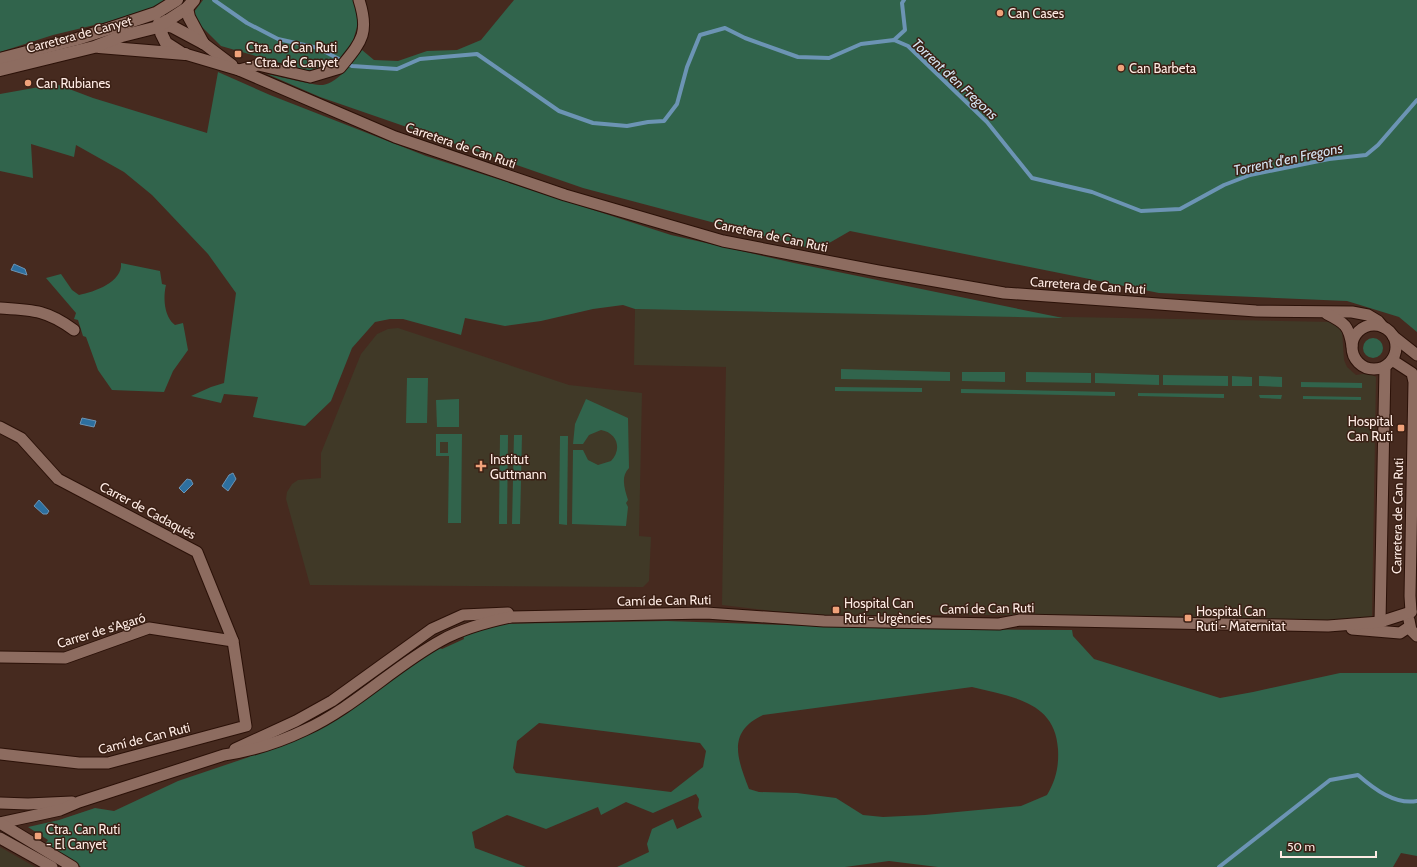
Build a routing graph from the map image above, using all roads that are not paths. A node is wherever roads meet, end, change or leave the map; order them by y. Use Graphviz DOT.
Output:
graph roads {
  1 [pos="359,0"];
  2 [pos="183,2"];
  3 [pos="165,24"];
  4 [pos="77,39"];
  5 [pos="203,43"];
  6 [pos="94,47"];
  7 [pos="185,54"];
  8 [pos="0,59"];
  9 [pos="0,70"];
  10 [pos="239,70"];
  11 [pos="0,308"];
  12 [pos="1322,312"];
  13 [pos="1383,327"];
  14 [pos="74,330"];
  15 [pos="1393,336"];
  16 [pos="1352,348"];
  17 [pos="1416,353"];
  18 [pos="1388,364"];
  19 [pos="1417,365"];
  20 [pos="1405,367"];
  21 [pos="0,427"];
  22 [pos="1414,610"];
  23 [pos="527,615"];
  24 [pos="1380,622"];
  25 [pos="474,626"];
  26 [pos="1328,626"];
  27 [pos="1409,627"];
  28 [pos="428,633"];
  29 [pos="1417,636"];
  30 [pos="233,641"];
  31 [pos="0,657"];
  32 [pos="382,682"];
  33 [pos="340,696"];
  34 [pos="246,726"];
  35 [pos="296,734"];
  36 [pos="0,754"];
  37 [pos="224,755"];
  38 [pos="0,802"];
  39 [pos="79,802"];
  40 [pos="0,823"];
  41 [pos="0,838"];
  42 [pos="52,867"];
  43 [pos="73,867"];
  1 -- 10 [label="street"];
  2 -- 3 [label="street, Carretera de Canyet"];
  2 -- 4 [label="street"];
  2 -- 5 [label="street"];
  3 -- 4 [label="street"];
  3 -- 5 [label="street"];
  3 -- 6 [label="street, Carretera de Canyet"];
  3 -- 7 [label="street"];
  4 -- 8 [label="street, Carretera de Canyet"];
  5 -- 10 [label="street, Carretera de Can Ruti"];
  6 -- 7 [label="street"];
  6 -- 9 [label="street, Carretera de Canyet"];
  7 -- 10 [label="street, Carretera de Can Ruti"];
  10 -- 12 [label="street, Carretera de Can Ruti"];
  11 -- 14 [label="street"];
  12 -- 13 [label="street, Carretera de Can Ruti"];
  12 -- 16 [label="street, Carretera de Can Ruti"];
  13 -- 15 [label="street"];
  13 -- 16 [label="street"];
  15 -- 17 [label="street"];
  15 -- 18 [label="street"];
  16 -- 18 [label="street"];
  18 -- 20 [label="street"];
  18 -- 24 [label="street, Carretera de Can Ruti"];
  19 -- 20 [label="street"];
  20 -- 22 [label="street, Carretera de Can Ruti"];
  21 -- 30 [label="street, Carrer de Cadaqués"];
  22 -- 24 [label="street, Camí de Can Ruti"];
  22 -- 27 [label="street, Carretera de Can Ruti"];
  23 -- 25 [label="street, Camí de Can Ruti"];
  23 -- 26 [label="street, Camí de Can Ruti"];
  23 -- 28 [label="street, Camí de Can Ruti"];
  24 -- 26 [label="street, Camí de Can Ruti"];
  25 -- 28 [label="street, Camí de Can Ruti"];
  25 -- 32 [label="street, Camí de Can Ruti"];
  26 -- 27 [label="street, Camí de Can Ruti"];
  27 -- 29 [label="street"];
  28 -- 32 [label="street, Camí de Can Ruti"];
  28 -- 33 [label="street, Camí de Can Ruti"];
  30 -- 31 [label="street, Carrer de s'Agaró"];
  30 -- 34 [label="street, Carrer de Cadaqués"];
  32 -- 35 [label="street, Camí de Can Ruti"];
  33 -- 35 [label="street, Camí de Can Ruti"];
  33 -- 37 [label="street, Camí de Can Ruti"];
  34 -- 36 [label="street, Camí de Can Ruti"];
  35 -- 37 [label="street, Camí de Can Ruti"];
  37 -- 39 [label="street, Camí de Can Ruti"];
  38 -- 39 [label="street, Camí de Can Ruti"];
  39 -- 40 [label="street, Camí de Can Ruti"];
  40 -- 43 [label="street"];
  41 -- 42 [label="street"];
}
